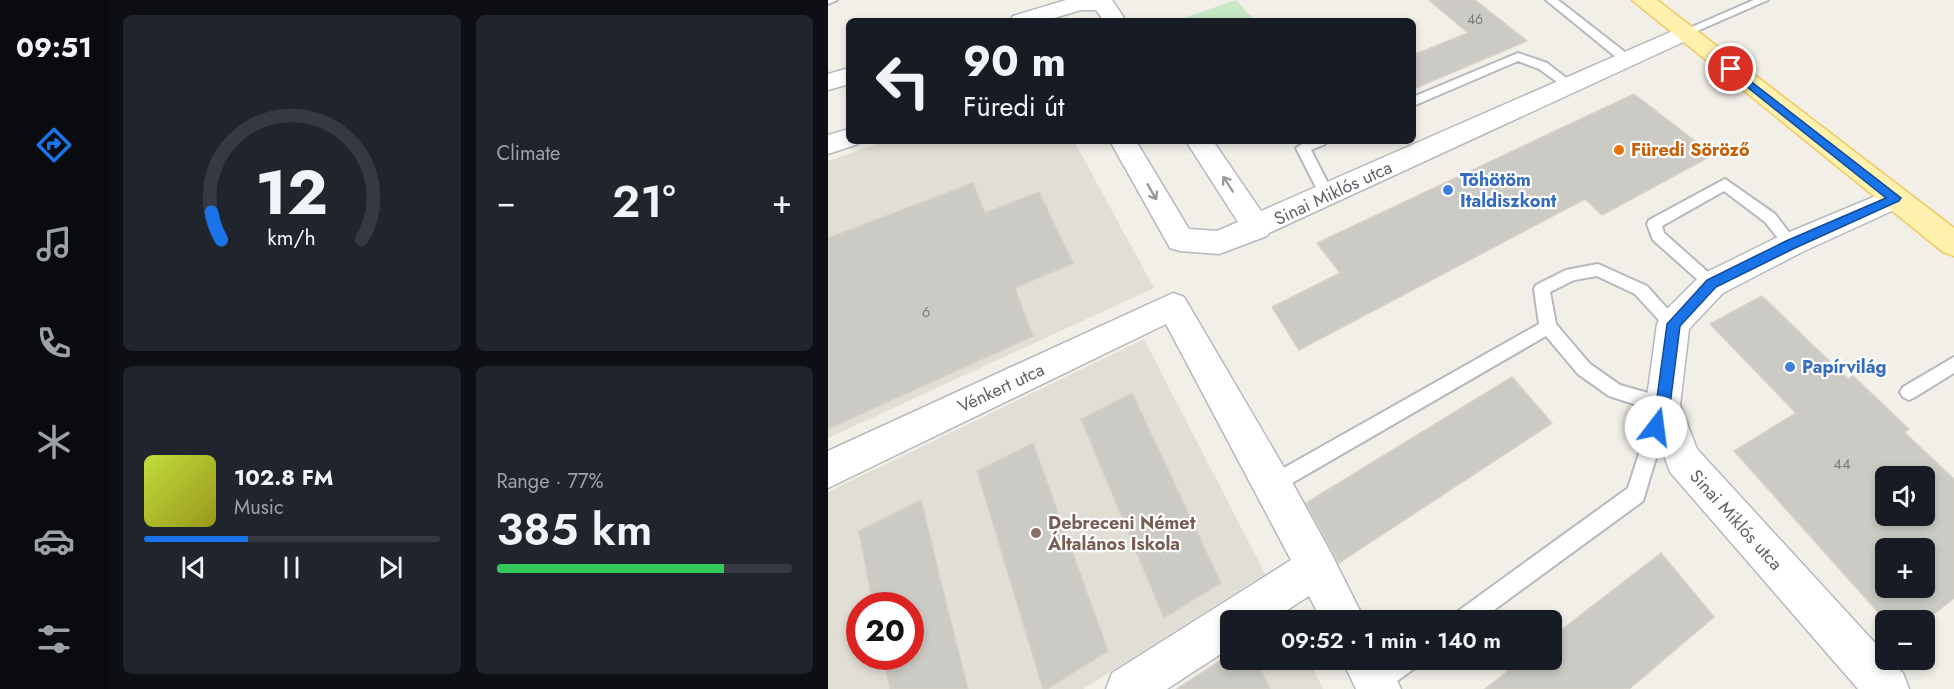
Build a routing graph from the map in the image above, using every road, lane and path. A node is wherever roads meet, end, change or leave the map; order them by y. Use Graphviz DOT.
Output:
graph roads {
  1 [pos="1551,0"];
  2 [pos="1642,0"];
  3 [pos="1763,0"];
  4 [pos="1047,17"];
  5 [pos="1113,18"];
  6 [pos="1684,33"];
  7 [pos="1626,59"];
  8 [pos="846,77"];
  9 [pos="828,82"];
  10 [pos="1568,84"];
  11 [pos="1416,101"];
  12 [pos="846,139"];
  13 [pos="1124,144"];
  14 [pos="1201,144"];
  15 [pos="1313,144"];
  16 [pos="828,145"];
  17 [pos="1326,195"];
  18 [pos="1895,198"];
  19 [pos="1257,228"];
  20 [pos="1791,244"];
  21 [pos="1954,244"];
  22 [pos="1712,284"];
  23 [pos="1673,324"];
  24 [pos="1548,327"];
  25 [pos="1954,364"];
  26 [pos="1909,392"];
  27 [pos="1663,405"];
  28 [pos="828,470"];
  29 [pos="1273,484"];
  30 [pos="1317,567"];
  31 [pos="1250,610"];
  32 [pos="1338,610"];
  33 [pos="1476,610"];
  34 [pos="1220,629"];
  35 [pos="1128,689"];
  36 [pos="1887,689"];
  1 -- 7 [label="lane"];
  2 -- 6 [label="main road"];
  3 -- 6 [label="lane"];
  4 -- 5 [label="street"];
  6 -- 7 [label="street, Sinai Miklós utca"];
  6 -- 18 [label="main road"];
  7 -- 10 [label="street, Sinai Miklós utca"];
  8 -- 9 [label="street"];
  10 -- 11 [label="lane"];
  10 -- 17 [label="street, Sinai Miklós utca"];
  12 -- 16 [label="street"];
  13 -- 19 [label="street, Sinai Miklós utca, one-way"];
  19 -- 14 [label="street, one-way"];
  15 -- 17 [label="lane"];
  17 -- 19 [label="street, Sinai Miklós utca"];
  18 -- 20 [label="street"];
  18 -- 21 [label="main road"];
  20 -- 22 [label="street"];
  20 -- 22 [label="lane"];
  22 -- 23 [label="street"];
  23 -- 24 [label="lane"];
  23 -- 27 [label="street, Sinai Miklós utca"];
  24 -- 27 [label="lane"];
  24 -- 29 [label="lane"];
  25 -- 26 [label="lane"];
  27 -- 33 [label="lane"];
  27 -- 36 [label="street, Sinai Miklós utca"];
  28 -- 29 [label="street, Vénkert utca"];
  29 -- 30 [label="street"];
  30 -- 31 [label="street"];
  30 -- 32 [label="street"];
  34 -- 35 [label="street"];
}
